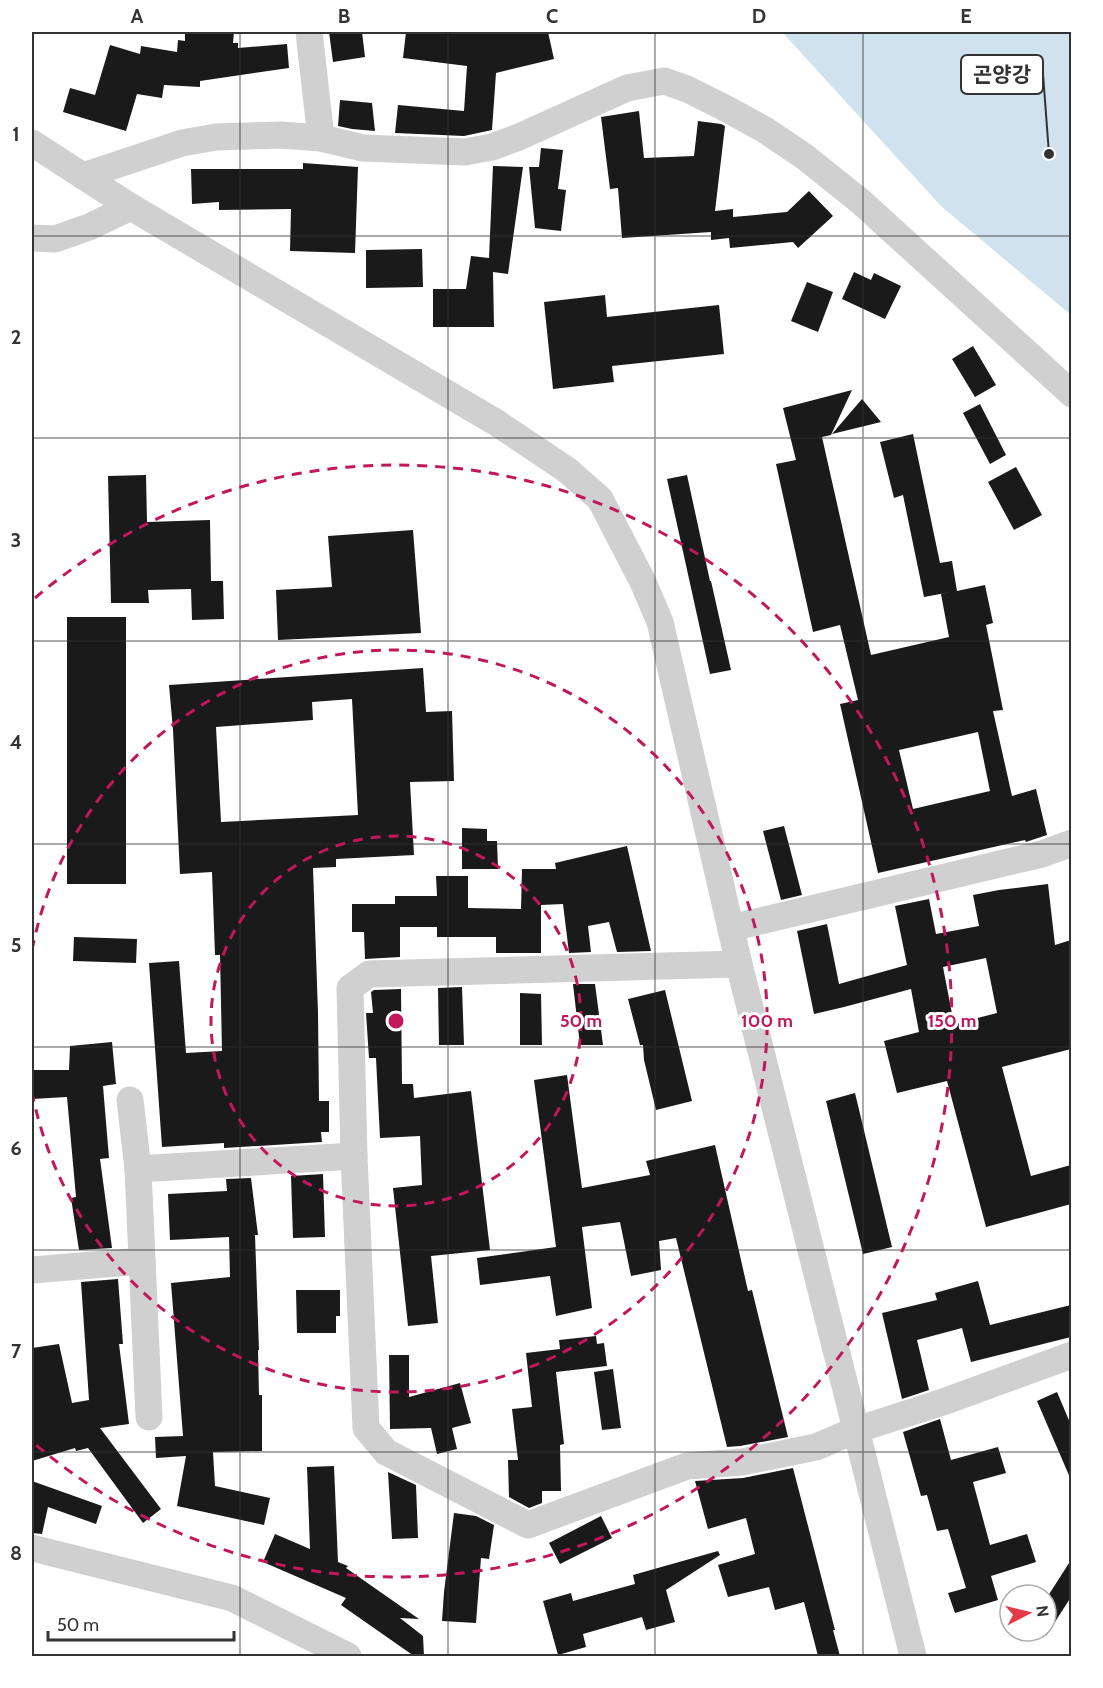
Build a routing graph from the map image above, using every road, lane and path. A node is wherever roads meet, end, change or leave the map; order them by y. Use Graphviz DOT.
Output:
graph roads {
  1 [pos="309,32"];
  2 [pos="321,138"];
  3 [pos="32,142"];
  4 [pos="83,176"];
  5 [pos="131,207"];
  6 [pos="32,238"];
  7 [pos="1071,394"];
  8 [pos="1071,843"];
  9 [pos="1042,854"];
  10 [pos="1071,860"];
  11 [pos="731,928"];
  12 [pos="739,964"];
  13 [pos="130,1100"];
  14 [pos="354,1156"];
  15 [pos="138,1168"];
  16 [pos="141,1261"];
  17 [pos="32,1270"];
  18 [pos="1071,1355"];
  19 [pos="149,1417"];
  20 [pos="856,1430"];
  21 [pos="32,1548"];
  22 [pos="348,1656"];
  23 [pos="913,1656"];
  1 -- 2 [label="street"];
  2 -- 4 [label="street"];
  2 -- 7 [label="street"];
  3 -- 4 [label="street"];
  4 -- 5 [label="street"];
  5 -- 6 [label="street"];
  5 -- 11 [label="street"];
  8 -- 9 [label="street"];
  9 -- 10 [label="street"];
  9 -- 11 [label="street"];
  11 -- 12 [label="street"];
  12 -- 14 [label="street"];
  12 -- 20 [label="street"];
  13 -- 15 [label="street"];
  14 -- 15 [label="street"];
  14 -- 20 [label="street"];
  15 -- 16 [label="street"];
  16 -- 17 [label="street"];
  16 -- 19 [label="street"];
  18 -- 20 [label="street"];
  20 -- 23 [label="street"];
  21 -- 22 [label="street"];
}
